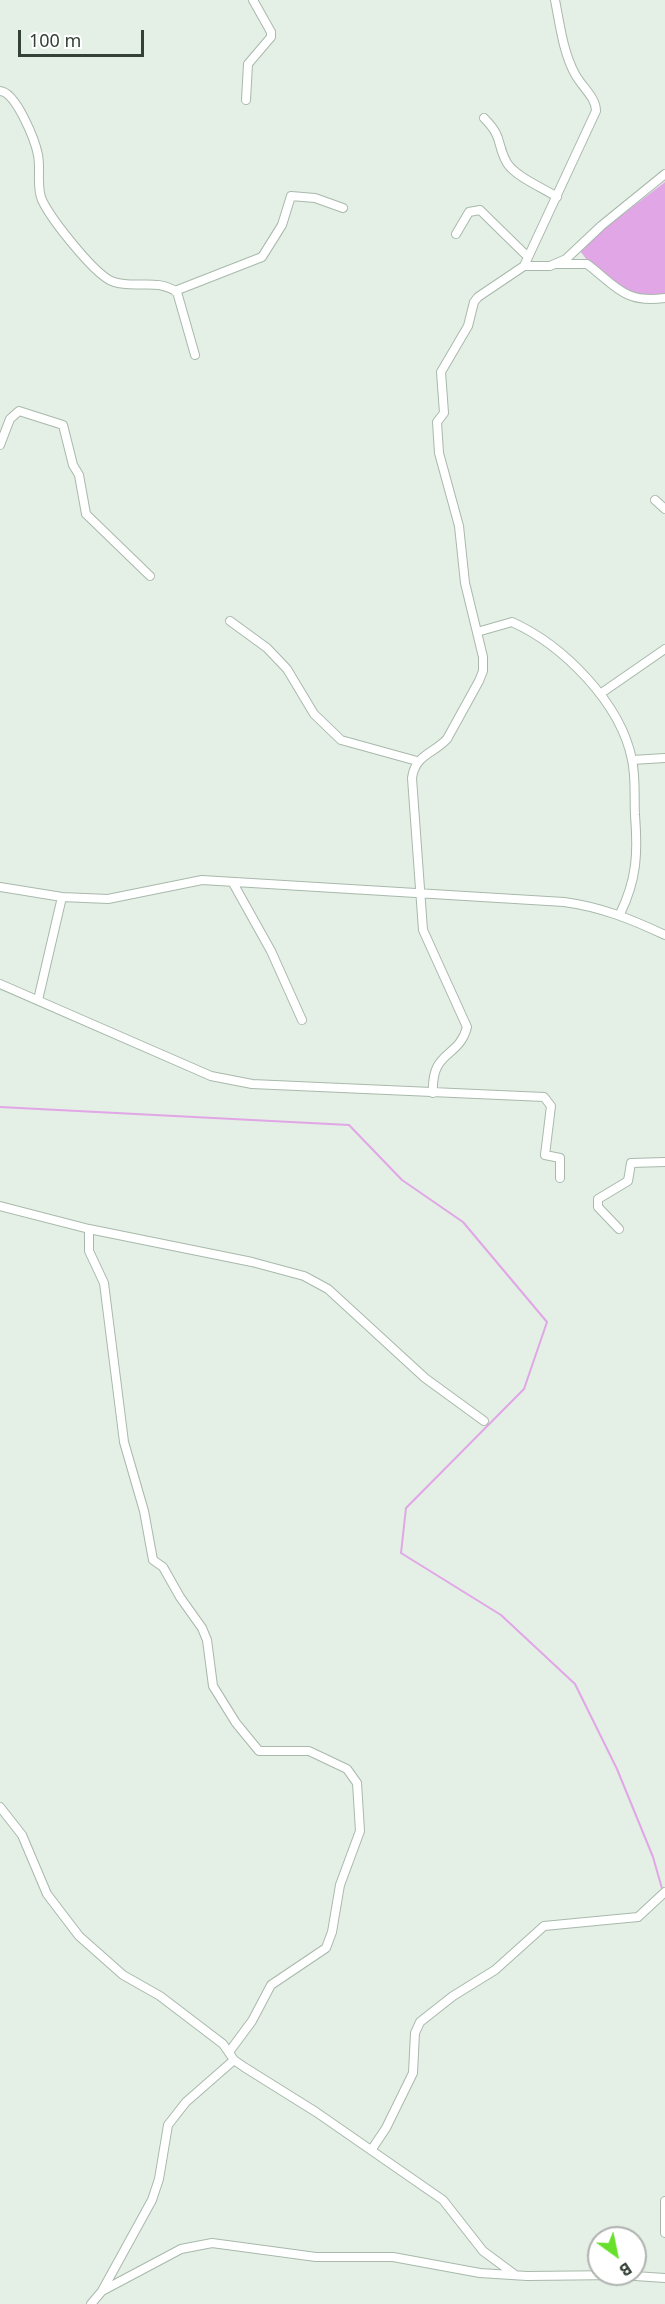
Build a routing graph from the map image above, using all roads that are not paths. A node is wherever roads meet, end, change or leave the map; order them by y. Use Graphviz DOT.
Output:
graph roads {
  1 [pos="253,0"];
  2 [pos="555,0"];
  3 [pos="0,91"];
  4 [pos="246,99"];
  5 [pos="484,118"];
  6 [pos="665,174"];
  7 [pos="557,197"];
  8 [pos="343,208"];
  9 [pos="456,234"];
  10 [pos="526,262"];
  11 [pos="555,264"];
  12 [pos="175,291"];
  13 [pos="665,298"];
  14 [pos="195,355"];
  15 [pos="0,445"];
  16 [pos="655,500"];
  17 [pos="665,509"];
  18 [pos="150,576"];
  19 [pos="230,621"];
  20 [pos="477,632"];
  21 [pos="665,649"];
  22 [pos="600,694"];
  23 [pos="665,758"];
  24 [pos="417,760"];
  25 [pos="632,760"];
  26 [pos="233,883"];
  27 [pos="0,887"];
  28 [pos="421,895"];
  29 [pos="62,897"];
  30 [pos="620,914"];
  31 [pos="665,935"];
  32 [pos="0,984"];
  33 [pos="38,1000"];
  34 [pos="302,1020"];
  35 [pos="433,1093"];
  36 [pos="665,1162"];
  37 [pos="560,1178"];
  38 [pos="0,1206"];
  39 [pos="89,1229"];
  40 [pos="619,1229"];
  41 [pos="484,1421"];
  42 [pos="0,1807"];
  43 [pos="663,1894"];
  44 [pos="232,2056"];
  45 [pos="372,2149"];
  46 [pos="665,2201"];
  47 [pos="665,2233"];
  48 [pos="514,2274"];
  49 [pos="665,2278"];
  50 [pos="102,2291"];
  51 [pos="91,2304"];
  1 -- 4 [label="street"];
  2 -- 7 [label="street"];
  3 -- 12 [label="street"];
  5 -- 7 [label="street"];
  6 -- 11 [label="street"];
  7 -- 10 [label="street"];
  8 -- 12 [label="street"];
  9 -- 10 [label="street"];
  10 -- 11 [label="street"];
  10 -- 20 [label="street"];
  11 -- 13 [label="street"];
  12 -- 14 [label="street"];
  15 -- 18 [label="street"];
  16 -- 17 [label="street"];
  19 -- 24 [label="street"];
  20 -- 22 [label="street"];
  20 -- 24 [label="street"];
  21 -- 22 [label="street"];
  22 -- 25 [label="street"];
  23 -- 25 [label="street"];
  24 -- 28 [label="street"];
  25 -- 30 [label="street"];
  26 -- 28 [label="street"];
  26 -- 29 [label="street"];
  26 -- 34 [label="street"];
  27 -- 29 [label="street"];
  28 -- 30 [label="street"];
  28 -- 35 [label="street"];
  29 -- 33 [label="street"];
  30 -- 31 [label="street"];
  32 -- 33 [label="street"];
  33 -- 35 [label="street"];
  35 -- 37 [label="street"];
  36 -- 40 [label="street"];
  38 -- 39 [label="street"];
  39 -- 41 [label="street"];
  39 -- 44 [label="street"];
  42 -- 44 [label="street"];
  43 -- 45 [label="street"];
  44 -- 45 [label="street"];
  44 -- 50 [label="street"];
  45 -- 48 [label="street"];
  46 -- 47 [label="street"];
  48 -- 49 [label="street"];
  48 -- 50 [label="street"];
  50 -- 51 [label="street"];
}
